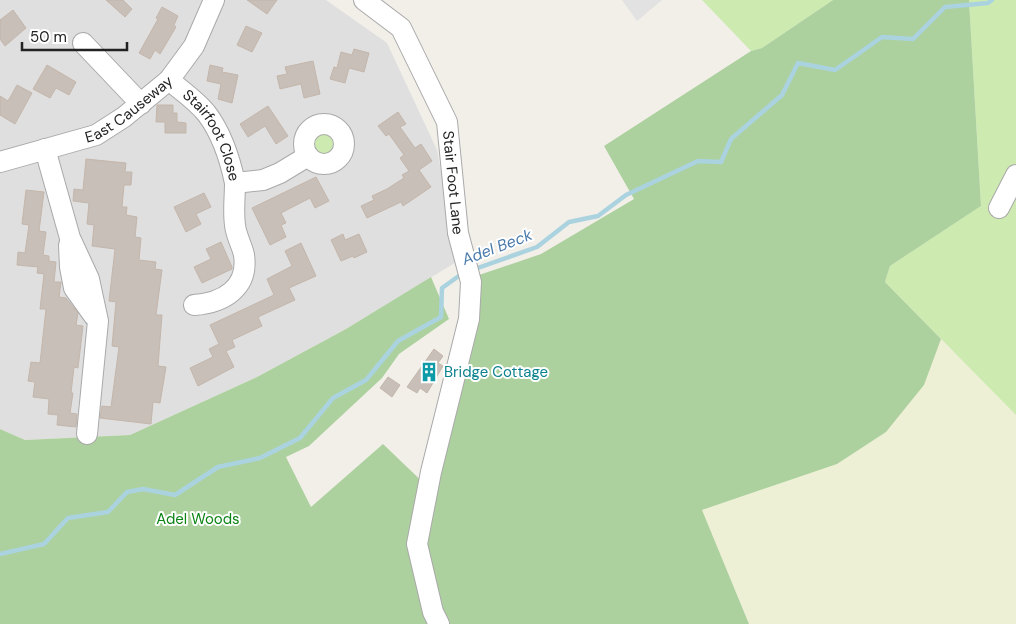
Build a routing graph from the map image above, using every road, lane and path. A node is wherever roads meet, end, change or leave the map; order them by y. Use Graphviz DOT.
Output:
graph roads {
  1 [pos="214,0"];
  2 [pos="364,0"];
  3 [pos="83,43"];
  4 [pos="170,80"];
  5 [pos="141,104"];
  6 [pos="45,149"];
  7 [pos="308,156"];
  8 [pos="0,162"];
  9 [pos="1016,176"];
  10 [pos="235,183"];
  11 [pos="999,208"];
  12 [pos="194,306"];
  13 [pos="87,434"];
  14 [pos="439,624"];
  1 -- 4 [label="street, East Causeway"];
  2 -- 14 [label="street, Stair Foot Lane"];
  3 -- 5 [label="street"];
  4 -- 5 [label="street, East Causeway"];
  4 -- 10 [label="street, Stairfoot Close"];
  5 -- 6 [label="street, East Causeway"];
  6 -- 8 [label="street, East Causeway"];
  6 -- 13 [label="street"];
  7 -- 10 [label="street, Stairfoot Close"];
  9 -- 11 [label="street"];
  10 -- 12 [label="street"];
}
